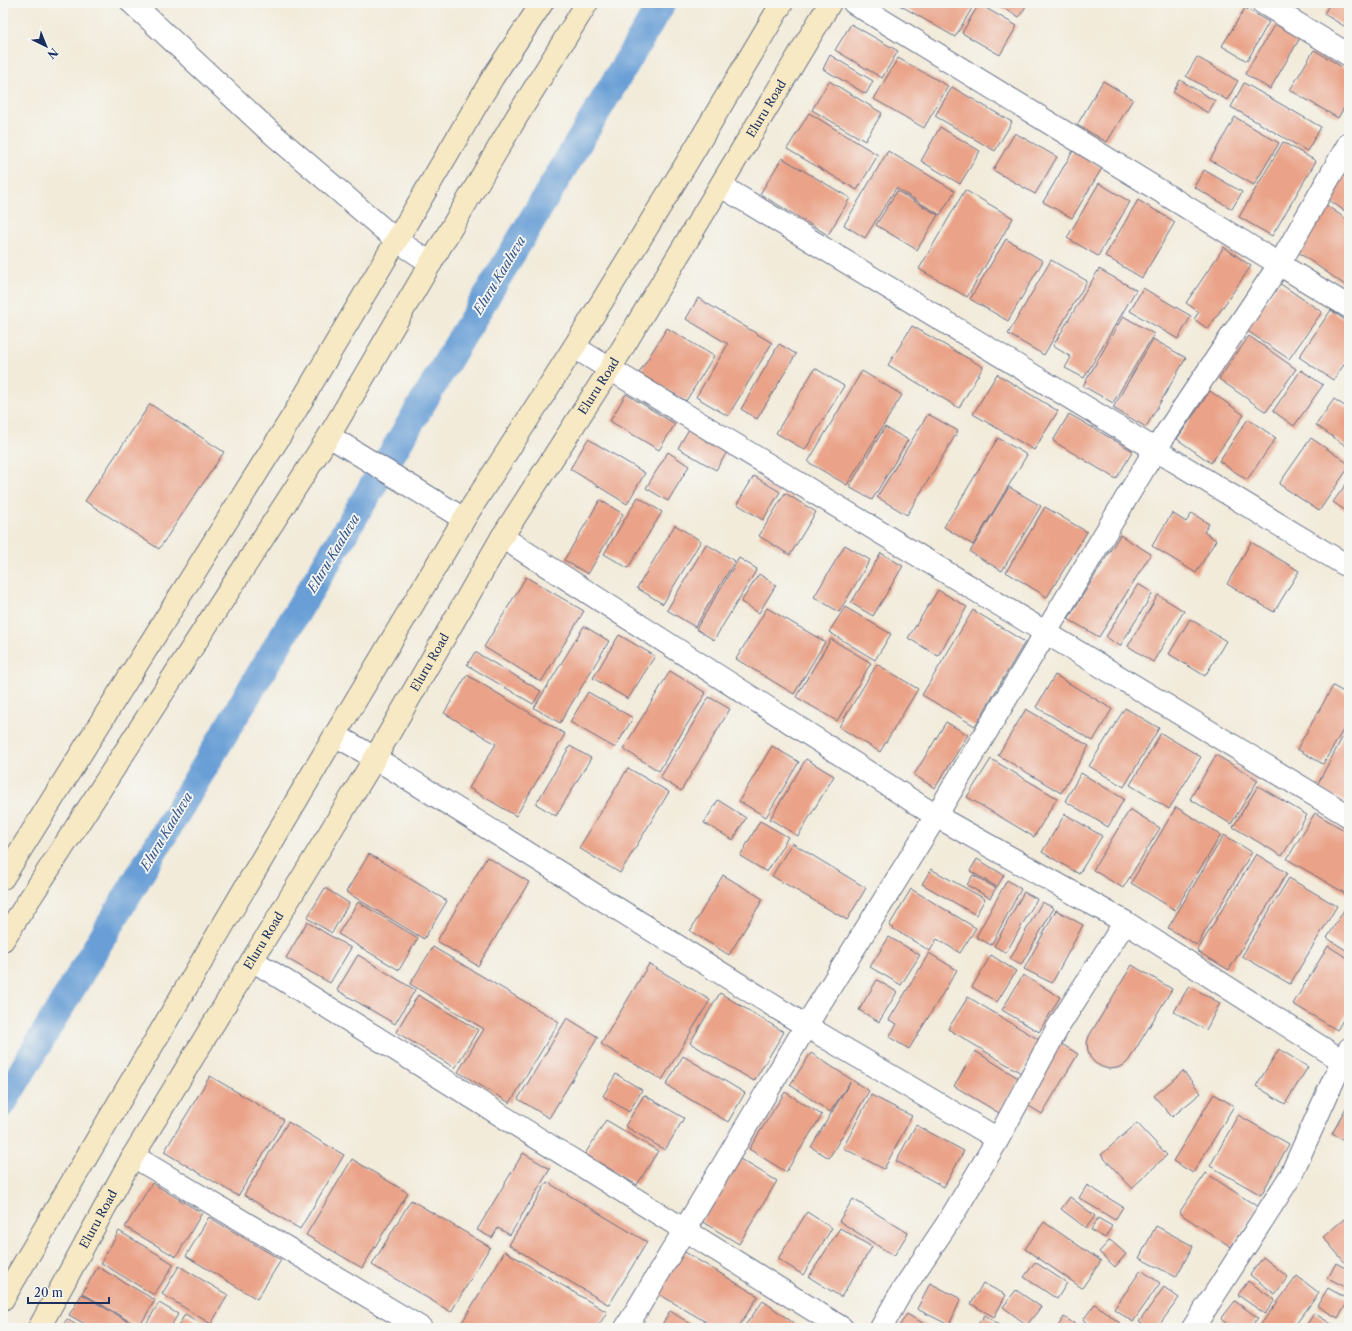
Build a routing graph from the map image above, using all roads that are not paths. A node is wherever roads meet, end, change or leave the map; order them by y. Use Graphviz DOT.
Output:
graph roads {
  1 [pos="132,3"];
  2 [pos="587,3"];
  3 [pos="782,3"];
  4 [pos="830,3"];
  5 [pos="854,3"];
  6 [pos="1263,3"];
  7 [pos="536,6"];
  8 [pos="1349,56"];
  9 [pos="1349,143"];
  10 [pos="721,186"];
  11 [pos="396,240"];
  12 [pos="431,263"];
  13 [pos="1279,265"];
  14 [pos="1349,307"];
  15 [pos="574,346"];
  16 [pos="610,369"];
  17 [pos="329,436"];
  18 [pos="1155,450"];
  19 [pos="464,519"];
  20 [pos="502,537"];
  21 [pos="1349,567"];
  22 [pos="1046,633"];
  23 [pos="336,735"];
  24 [pos="375,758"];
  25 [pos="936,816"];
  26 [pos="1349,816"];
  27 [pos="3,878"];
  28 [pos="1125,922"];
  29 [pos="3,940"];
  30 [pos="252,960"];
  31 [pos="806,1026"];
  32 [pos="1347,1058"];
  33 [pos="998,1139"];
  34 [pos="133,1156"];
  35 [pos="685,1230"];
  36 [pos="3,1299"];
  37 [pos="39,1328"];
  38 [pos="421,1328"];
  39 [pos="626,1328"];
  40 [pos="842,1328"];
  41 [pos="881,1328"];
  42 [pos="1193,1328"];
  1 -- 11 [label="street"];
  2 -- 12 [label="main road"];
  3 -- 15 [label="main road"];
  4 -- 10 [label="main road, Eluru Road"];
  5 -- 13 [label="street"];
  6 -- 8 [label="street"];
  7 -- 11 [label="main road"];
  9 -- 13 [label="street"];
  10 -- 16 [label="main road, Eluru Road"];
  10 -- 18 [label="street"];
  11 -- 12 [label="street"];
  11 -- 27 [label="main road"];
  12 -- 17 [label="main road"];
  13 -- 14 [label="street"];
  13 -- 18 [label="street"];
  15 -- 16 [label="street"];
  15 -- 19 [label="main road"];
  16 -- 20 [label="main road, Eluru Road"];
  16 -- 22 [label="street"];
  17 -- 19 [label="street"];
  17 -- 29 [label="main road"];
  18 -- 21 [label="street"];
  18 -- 22 [label="street"];
  19 -- 23 [label="main road"];
  20 -- 24 [label="main road, Eluru Road"];
  20 -- 25 [label="street"];
  22 -- 25 [label="street"];
  22 -- 26 [label="street"];
  23 -- 24 [label="street"];
  23 -- 36 [label="main road"];
  24 -- 30 [label="main road, Eluru Road"];
  24 -- 31 [label="street"];
  25 -- 28 [label="street"];
  25 -- 31 [label="street"];
  28 -- 32 [label="street"];
  28 -- 33 [label="street"];
  30 -- 34 [label="main road, Eluru Road"];
  30 -- 35 [label="street"];
  31 -- 33 [label="street"];
  31 -- 35 [label="street"];
  32 -- 42 [label="street"];
  33 -- 41 [label="street"];
  34 -- 37 [label="main road, Eluru Road"];
  34 -- 38 [label="street"];
  35 -- 39 [label="street"];
  35 -- 40 [label="street"];
}
